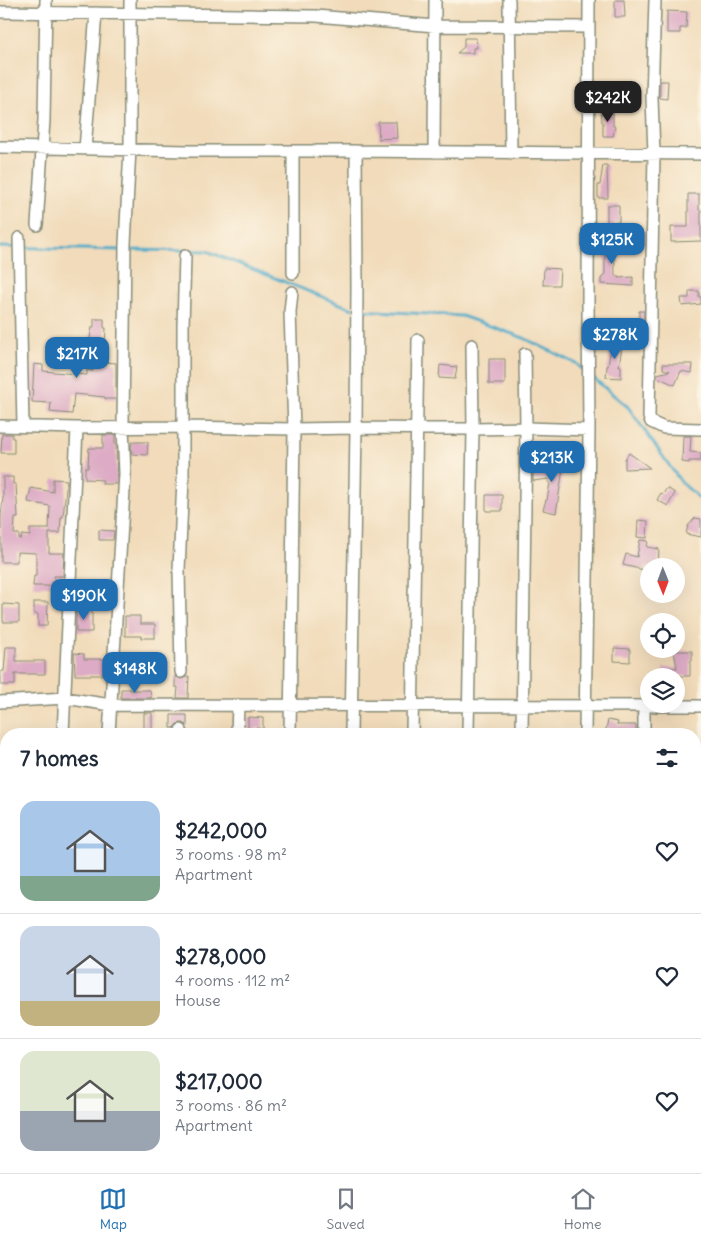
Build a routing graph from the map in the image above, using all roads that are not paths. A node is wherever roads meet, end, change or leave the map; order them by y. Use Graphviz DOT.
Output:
graph roads {
  1 [pos="130,0"];
  2 [pos="435,0"];
  3 [pos="510,0"];
  4 [pos="589,0"];
  5 [pos="655,0"];
  6 [pos="46,6"];
  7 [pos="0,12"];
  8 [pos="96,13"];
  9 [pos="131,13"];
  10 [pos="435,26"];
  11 [pos="510,26"];
  12 [pos="589,27"];
  13 [pos="0,147"];
  14 [pos="42,148"];
  15 [pos="85,149"];
  16 [pos="130,150"];
  17 [pos="293,151"];
  18 [pos="356,151"];
  19 [pos="434,152"];
  20 [pos="511,153"];
  21 [pos="588,154"];
  22 [pos="654,154"];
  23 [pos="701,154"];
  24 [pos="38,225"];
  25 [pos="19,238"];
  26 [pos="185,256"];
  27 [pos="292,273"];
  28 [pos="292,292"];
  29 [pos="418,340"];
  30 [pos="472,345"];
  31 [pos="525,354"];
  32 [pos="0,426"];
  33 [pos="23,426"];
  34 [pos="124,427"];
  35 [pos="184,427"];
  36 [pos="77,428"];
  37 [pos="356,428"];
  38 [pos="416,428"];
  39 [pos="526,428"];
  40 [pos="294,429"];
  41 [pos="701,429"];
  42 [pos="473,430"];
  43 [pos="589,430"];
  44 [pos="181,672"];
  45 [pos="65,698"];
  46 [pos="0,702"];
  47 [pos="111,705"];
  48 [pos="238,705"];
  49 [pos="290,705"];
  50 [pos="352,705"];
  51 [pos="412,705"];
  52 [pos="468,705"];
  53 [pos="585,706"];
  54 [pos="640,706"];
  55 [pos="685,706"];
  56 [pos="701,706"];
  57 [pos="522,707"];
  58 [pos="644,713"];
  59 [pos="63,728"];
  60 [pos="109,728"];
  61 [pos="237,728"];
  62 [pos="290,728"];
  63 [pos="351,728"];
  64 [pos="412,728"];
  65 [pos="468,728"];
  66 [pos="522,728"];
  67 [pos="585,728"];
  68 [pos="644,728"];
  1 -- 9 [label="street"];
  2 -- 10 [label="street"];
  3 -- 11 [label="street"];
  4 -- 12 [label="street"];
  5 -- 22 [label="street"];
  6 -- 7 [label="street"];
  6 -- 8 [label="street"];
  6 -- 14 [label="street"];
  8 -- 9 [label="street"];
  8 -- 15 [label="street"];
  9 -- 10 [label="street"];
  9 -- 16 [label="street"];
  10 -- 11 [label="street"];
  10 -- 19 [label="street"];
  11 -- 12 [label="street"];
  11 -- 20 [label="street"];
  12 -- 21 [label="street"];
  13 -- 14 [label="street"];
  14 -- 15 [label="street"];
  14 -- 24 [label="street"];
  15 -- 16 [label="street"];
  16 -- 17 [label="street"];
  16 -- 34 [label="street"];
  17 -- 18 [label="street"];
  17 -- 27 [label="street"];
  18 -- 19 [label="street"];
  18 -- 37 [label="street"];
  19 -- 20 [label="street"];
  20 -- 21 [label="street"];
  21 -- 22 [label="street"];
  21 -- 43 [label="street"];
  22 -- 23 [label="street"];
  22 -- 41 [label="street"];
  25 -- 33 [label="street"];
  26 -- 35 [label="street"];
  28 -- 40 [label="street"];
  29 -- 38 [label="street"];
  30 -- 42 [label="street"];
  31 -- 39 [label="street"];
  32 -- 33 [label="street"];
  33 -- 36 [label="street"];
  34 -- 35 [label="street"];
  34 -- 36 [label="street"];
  34 -- 47 [label="street"];
  35 -- 40 [label="street"];
  35 -- 44 [label="street"];
  36 -- 45 [label="street"];
  37 -- 38 [label="street"];
  37 -- 40 [label="street"];
  37 -- 50 [label="street"];
  38 -- 42 [label="street"];
  38 -- 51 [label="street"];
  39 -- 42 [label="street"];
  39 -- 43 [label="street"];
  39 -- 57 [label="street"];
  40 -- 49 [label="street"];
  42 -- 52 [label="street"];
  43 -- 53 [label="street"];
  45 -- 46 [label="street"];
  45 -- 47 [label="street"];
  45 -- 59 [label="street"];
  47 -- 48 [label="street"];
  47 -- 60 [label="street"];
  48 -- 49 [label="street"];
  48 -- 61 [label="street"];
  49 -- 50 [label="street"];
  49 -- 62 [label="street"];
  50 -- 51 [label="street"];
  50 -- 63 [label="street"];
  51 -- 52 [label="street"];
  51 -- 64 [label="street"];
  52 -- 57 [label="street"];
  52 -- 65 [label="street"];
  53 -- 54 [label="street"];
  53 -- 57 [label="street"];
  53 -- 67 [label="street"];
  55 -- 56 [label="street"];
  57 -- 66 [label="street"];
  58 -- 68 [label="street"];
}
